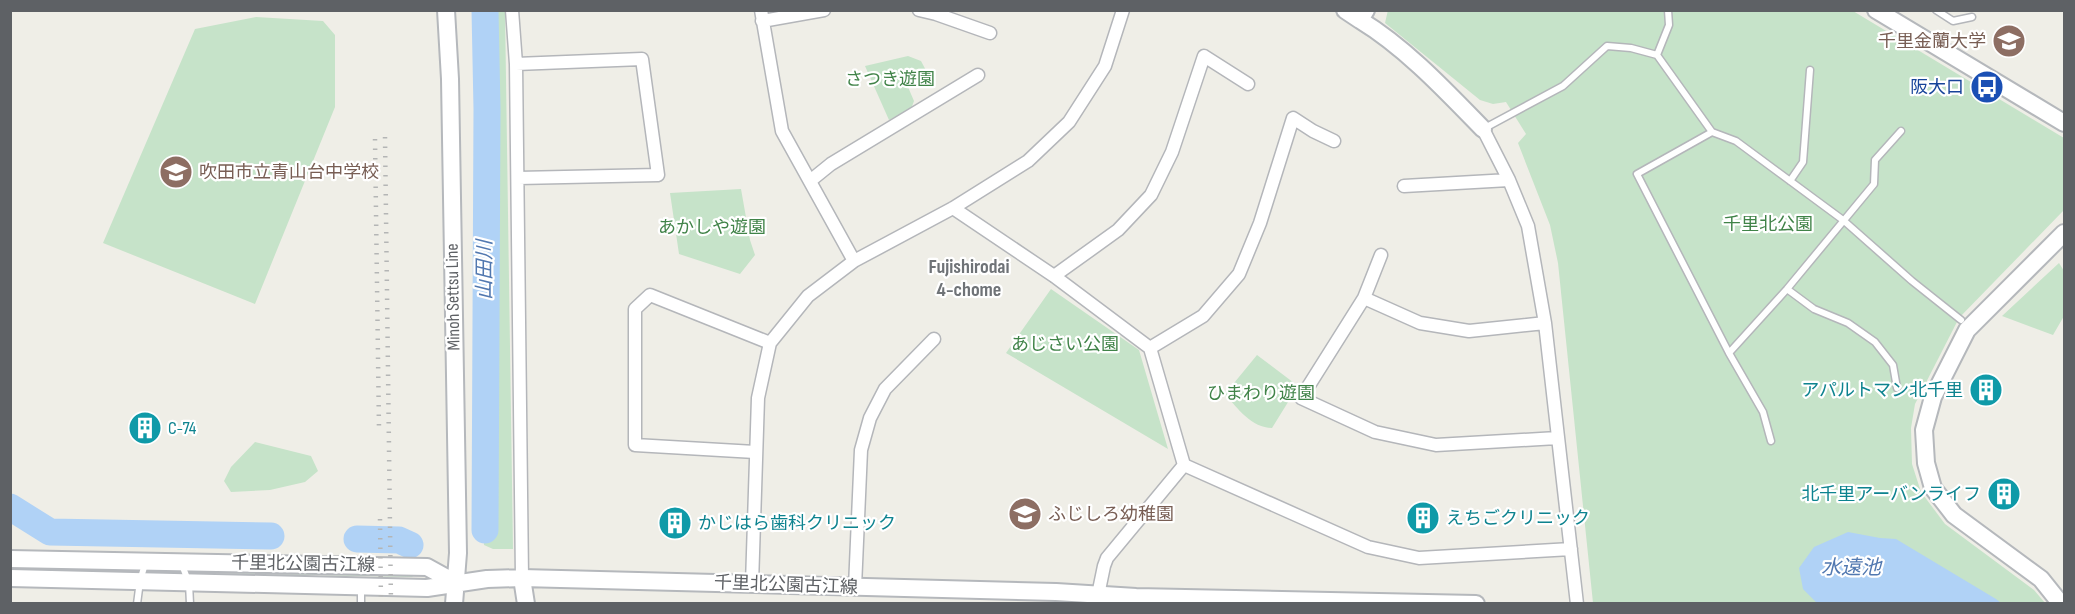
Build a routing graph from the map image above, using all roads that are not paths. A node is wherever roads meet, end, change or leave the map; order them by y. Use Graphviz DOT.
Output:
graph roads {
  1 [pos="446,10"];
  2 [pos="513,10"];
  3 [pos="824,10"];
  4 [pos="919,10"];
  5 [pos="1123,10"];
  6 [pos="1345,10"];
  7 [pos="1668,10"];
  8 [pos="1876,10"];
  9 [pos="1936,10"];
  10 [pos="1363,15"];
  11 [pos="762,16"];
  12 [pos="1972,17"];
  13 [pos="990,33"];
  14 [pos="1657,55"];
  15 [pos="516,64"];
  16 [pos="1810,70"];
  17 [pos="978,75"];
  18 [pos="1248,84"];
  19 [pos="2064,123"];
  20 [pos="1483,129"];
  21 [pos="1901,131"];
  22 [pos="1712,132"];
  23 [pos="1334,141"];
  24 [pos="518,178"];
  25 [pos="1509,180"];
  26 [pos="810,181"];
  27 [pos="1790,181"];
  28 [pos="1404,186"];
  29 [pos="953,208"];
  30 [pos="1843,220"];
  31 [pos="2064,233"];
  32 [pos="1382,255"];
  33 [pos="854,261"];
  34 [pos="1054,276"];
  35 [pos="1787,289"];
  36 [pos="1364,298"];
  37 [pos="1961,320"];
  38 [pos="1545,323"];
  39 [pos="934,339"];
  40 [pos="770,343"];
  41 [pos="1150,348"];
  42 [pos="1729,353"];
  43 [pos="1897,388"];
  44 [pos="1557,438"];
  45 [pos="1771,441"];
  46 [pos="754,452"];
  47 [pos="1184,465"];
  48 [pos="1571,549"];
  49 [pos="10,559"];
  50 [pos="146,561"];
  51 [pos="181,561"];
  52 [pos="10,578"];
  53 [pos="522,579"];
  54 [pos="140,581"];
  55 [pos="456,583"];
  56 [pos="189,584"];
  57 [pos="752,584"];
  58 [pos="855,587"];
  59 [pos="361,596"];
  60 [pos="1098,599"];
  61 [pos="137,603"];
  62 [pos="190,603"];
  63 [pos="454,603"];
  64 [pos="465,603"];
  65 [pos="526,603"];
  66 [pos="1476,603"];
  67 [pos="1577,603"];
  68 [pos="2061,603"];
  1 -- 55 [label="street, Minoh Settsu Line"];
  2 -- 15 [label="street"];
  3 -- 11 [label="street"];
  4 -- 13 [label="street"];
  5 -- 29 [label="street"];
  6 -- 10 [label="street"];
  7 -- 14 [label="lane"];
  8 -- 19 [label="street"];
  9 -- 12 [label="lane"];
  10 -- 20 [label="street"];
  11 -- 26 [label="street"];
  14 -- 20 [label="lane"];
  14 -- 22 [label="lane"];
  15 -- 24 [label="street"];
  15 -- 24 [label="street"];
  16 -- 27 [label="lane"];
  17 -- 26 [label="street"];
  18 -- 34 [label="street"];
  20 -- 25 [label="street"];
  21 -- 30 [label="lane"];
  22 -- 27 [label="lane"];
  22 -- 42 [label="lane"];
  23 -- 41 [label="street"];
  24 -- 53 [label="street"];
  25 -- 28 [label="street"];
  25 -- 38 [label="street"];
  26 -- 33 [label="street"];
  27 -- 30 [label="lane"];
  29 -- 33 [label="street"];
  29 -- 34 [label="street"];
  30 -- 35 [label="lane"];
  30 -- 37 [label="lane"];
  31 -- 68 [label="street"];
  32 -- 36 [label="street"];
  33 -- 40 [label="street"];
  34 -- 41 [label="street"];
  35 -- 42 [label="lane"];
  35 -- 43 [label="lane"];
  36 -- 38 [label="street"];
  36 -- 44 [label="street"];
  38 -- 44 [label="street"];
  39 -- 58 [label="street"];
  40 -- 46 [label="street"];
  40 -- 46 [label="street"];
  41 -- 47 [label="street"];
  42 -- 45 [label="lane"];
  44 -- 48 [label="street"];
  46 -- 57 [label="street"];
  47 -- 48 [label="street"];
  47 -- 60 [label="street"];
  48 -- 67 [label="street"];
  49 -- 50 [label="street"];
  50 -- 51 [label="street, 千里北公園古江線"];
  50 -- 54 [label="lane"];
  51 -- 55 [label="street, 千里北公園古江線"];
  51 -- 56 [label="lane"];
  52 -- 54 [label="street"];
  53 -- 55 [label="street, 千里北公園古江線"];
  53 -- 57 [label="street, 千里北公園古江線"];
  53 -- 65 [label="street"];
  54 -- 56 [label="street, 千里北公園古江線"];
  54 -- 61 [label="lane"];
  55 -- 59 [label="street, 千里北公園古江線"];
  55 -- 63 [label="street, Minoh Settsu Line"];
  55 -- 64 [label="street, Minoh Settsu Line"];
  56 -- 59 [label="street, 千里北公園古江線"];
  56 -- 62 [label="lane"];
  57 -- 58 [label="street, 千里北公園古江線"];
  58 -- 60 [label="street, 千里北公園古江線"];
  60 -- 66 [label="street, 千里北公園古江線"];
}
